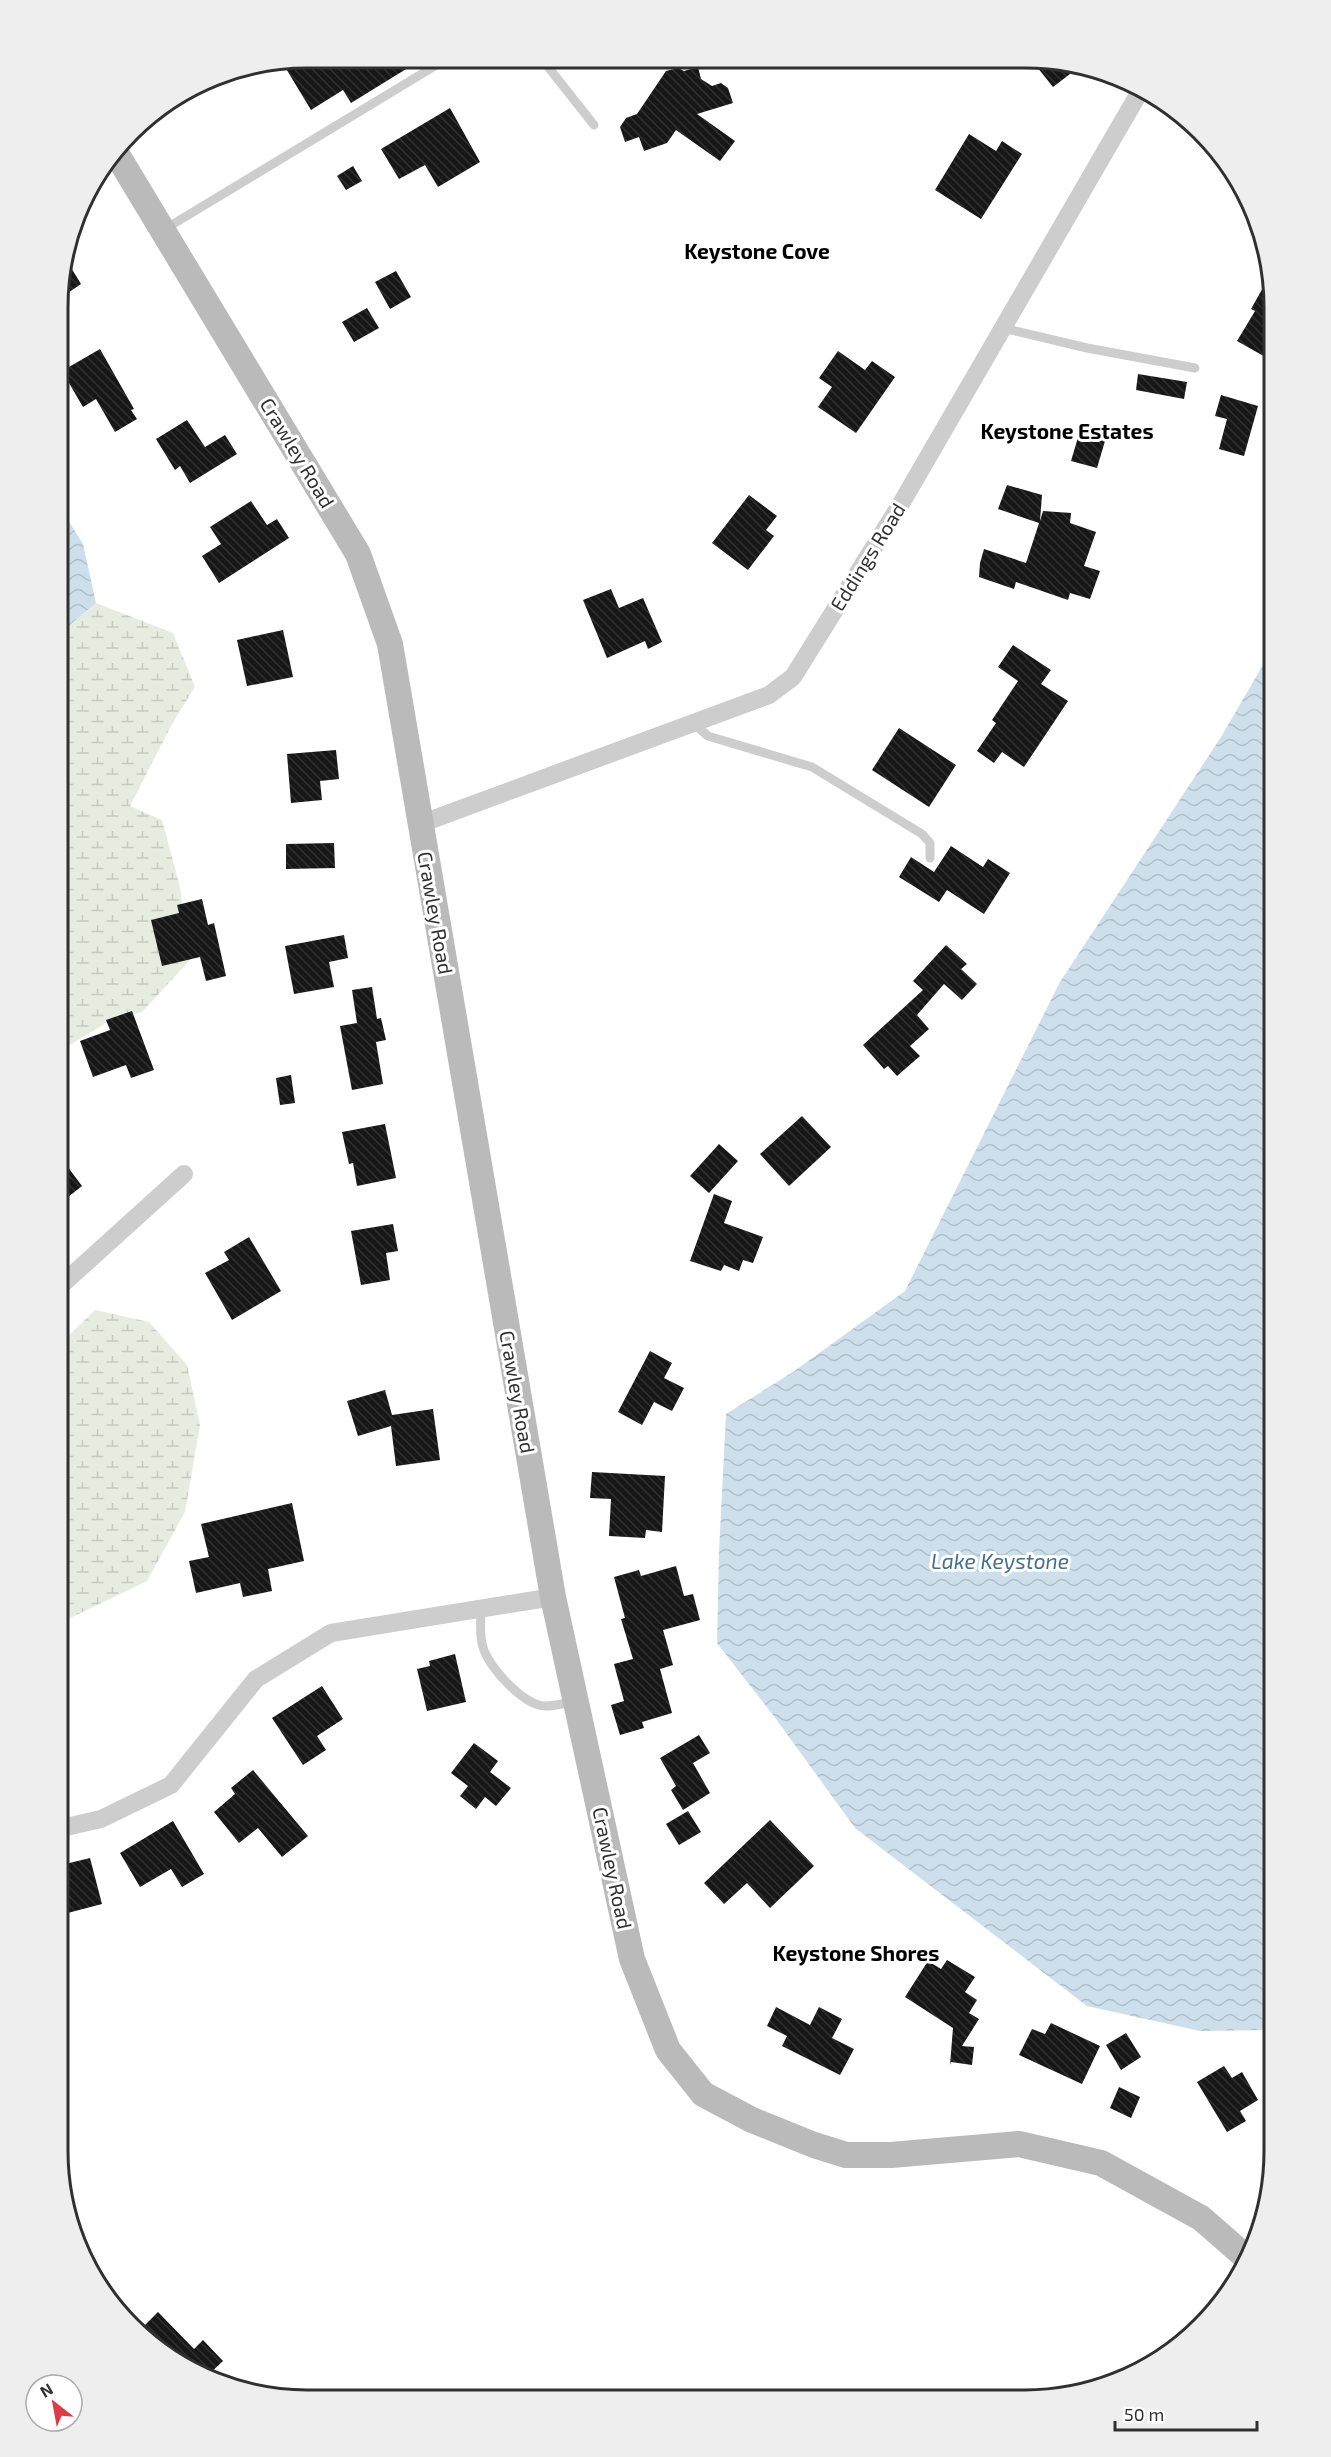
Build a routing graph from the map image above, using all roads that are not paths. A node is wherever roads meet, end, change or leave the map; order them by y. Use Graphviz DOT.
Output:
graph roads {
  1 [pos="431,68"];
  2 [pos="549,68"];
  3 [pos="1137,96"];
  4 [pos="594,125"];
  5 [pos="119,158"];
  6 [pos="163,230"];
  7 [pos="1003,328"];
  8 [pos="1195,368"];
  9 [pos="693,723"];
  10 [pos="420,824"];
  11 [pos="930,858"];
  12 [pos="184,1174"];
  13 [pos="68,1279"];
  14 [pos="553,1597"];
  15 [pos="481,1609"];
  16 [pos="575,1701"];
  17 [pos="68,1827"];
  18 [pos="1241,2252"];
  1 -- 6 [label="lane"];
  2 -- 4 [label="lane"];
  3 -- 7 [label="street, Eddings Road"];
  5 -- 6 [label="street, Crawley Road"];
  6 -- 10 [label="street, Crawley Road"];
  7 -- 8 [label="lane"];
  7 -- 9 [label="street, Eddings Road"];
  9 -- 10 [label="street, Eddings Road"];
  9 -- 11 [label="lane"];
  10 -- 14 [label="street, Crawley Road"];
  12 -- 13 [label="street"];
  14 -- 15 [label="street"];
  14 -- 16 [label="street, Crawley Road"];
  15 -- 16 [label="lane"];
  15 -- 17 [label="street"];
  16 -- 18 [label="street, Crawley Road"];
}
